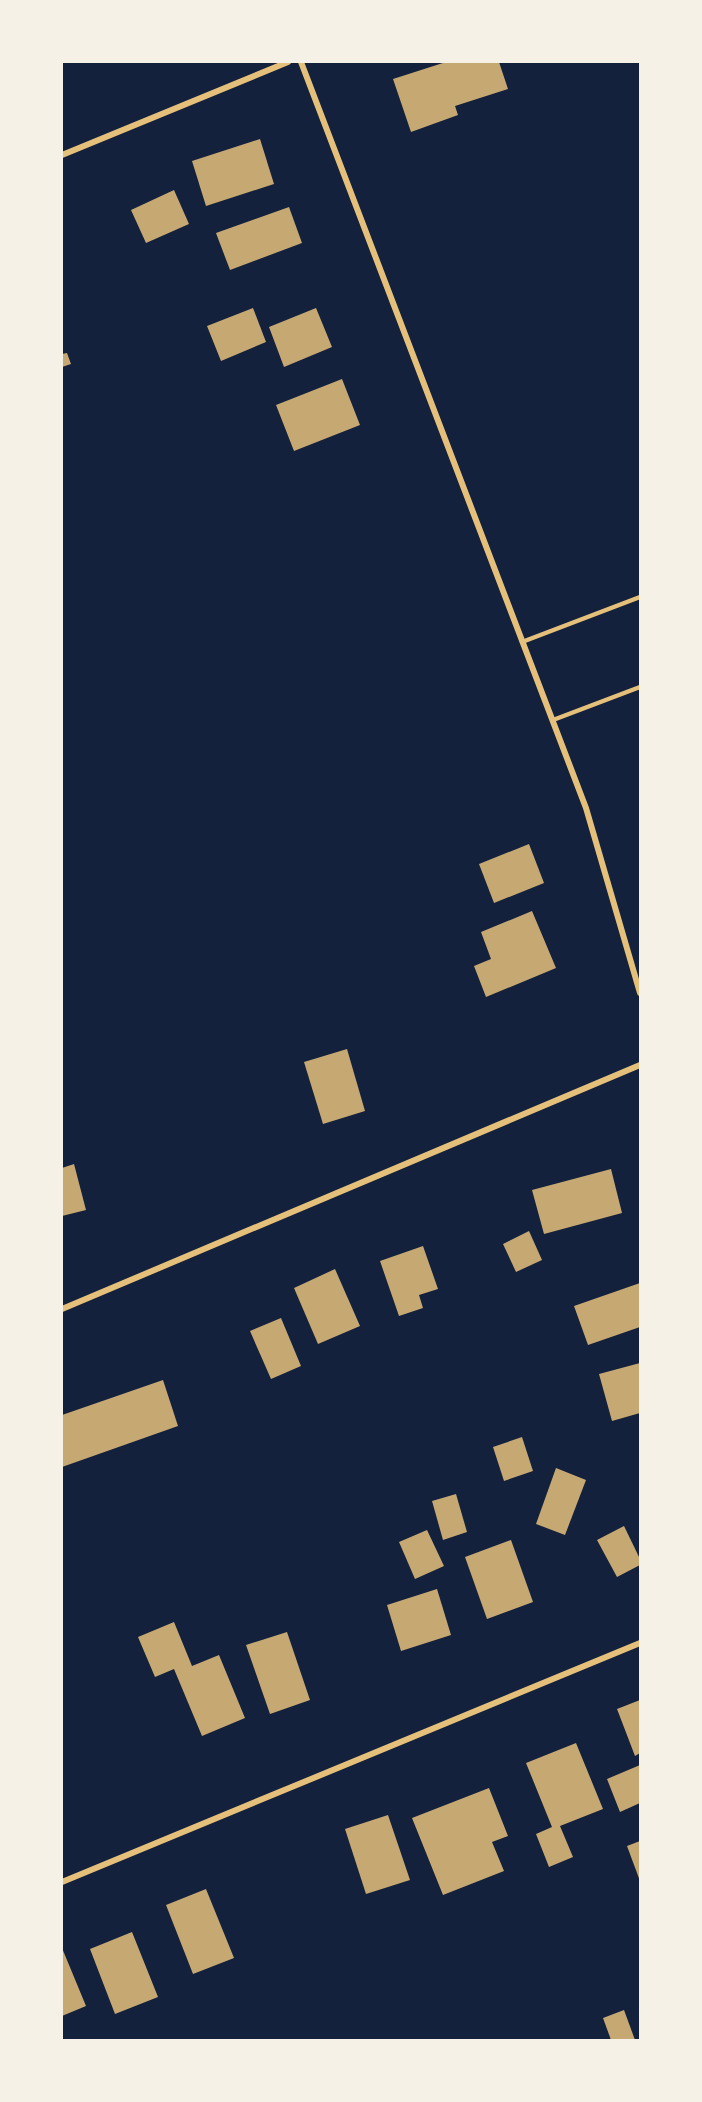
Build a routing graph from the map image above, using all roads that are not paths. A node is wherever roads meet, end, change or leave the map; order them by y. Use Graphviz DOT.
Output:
graph roads {
  1 [pos="288,62"];
  2 [pos="301,62"];
  3 [pos="62,155"];
  4 [pos="640,597"];
  5 [pos="522,642"];
  6 [pos="640,687"];
  7 [pos="553,720"];
  8 [pos="640,993"];
  9 [pos="640,1065"];
  10 [pos="62,1309"];
  11 [pos="640,1644"];
  12 [pos="62,1882"];
  1 -- 3 [label="street"];
  2 -- 5 [label="street"];
  4 -- 5 [label="lane"];
  5 -- 7 [label="street"];
  6 -- 7 [label="lane"];
  7 -- 8 [label="street"];
  9 -- 10 [label="street"];
  11 -- 12 [label="street"];
}
